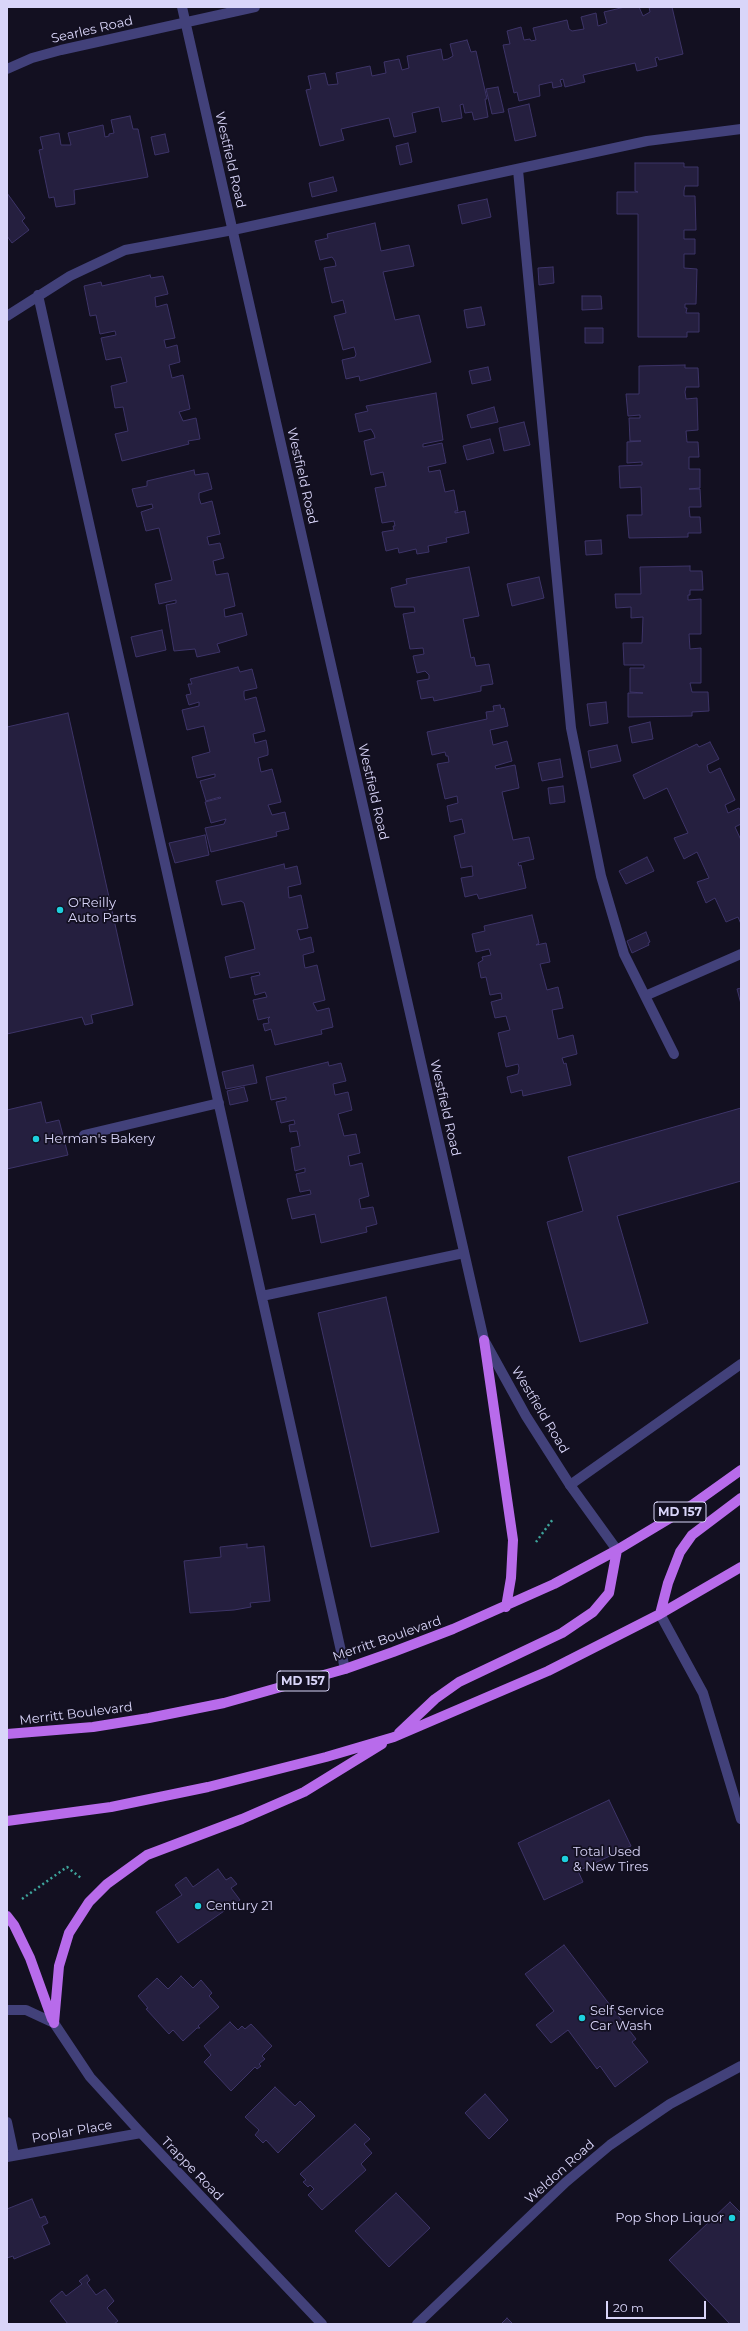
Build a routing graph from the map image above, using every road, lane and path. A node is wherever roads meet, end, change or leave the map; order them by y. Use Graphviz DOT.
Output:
graph roads {
  1 [pos="182,7"];
  2 [pos="255,7"];
  3 [pos="186,22"];
  4 [pos="7,69"];
  5 [pos="741,129"];
  6 [pos="518,170"];
  7 [pos="233,230"];
  8 [pos="38,295"];
  9 [pos="7,316"];
  10 [pos="741,954"];
  11 [pos="645,996"];
  12 [pos="674,1054"];
  13 [pos="219,1103"];
  14 [pos="84,1134"];
  15 [pos="464,1253"];
  16 [pos="262,1296"];
  17 [pos="484,1340"];
  18 [pos="741,1364"];
  19 [pos="741,1470"];
  20 [pos="570,1485"];
  21 [pos="741,1498"];
  22 [pos="553,1519"];
  23 [pos="534,1545"];
  24 [pos="617,1550"];
  25 [pos="741,1567"];
  26 [pos="506,1607"];
  27 [pos="660,1614"];
  28 [pos="345,1669"];
  29 [pos="7,1734"];
  30 [pos="394,1737"];
  31 [pos="741,1819"];
  32 [pos="7,1821"];
  33 [pos="83,1879"];
  34 [pos="20,1900"];
  35 [pos="7,1916"];
  36 [pos="7,2010"];
  37 [pos="54,2022"];
  38 [pos="741,2066"];
  39 [pos="7,2122"];
  40 [pos="141,2133"];
  41 [pos="11,2156"];
  42 [pos="322,2324"];
  43 [pos="417,2324"];
  1 -- 3 [label="street, Westfield Road"];
  2 -- 3 [label="street, Searles Road"];
  3 -- 4 [label="street, Searles Road"];
  3 -- 7 [label="street, Westfield Road"];
  5 -- 6 [label="street"];
  6 -- 7 [label="street"];
  6 -- 11 [label="street"];
  7 -- 8 [label="street"];
  7 -- 15 [label="street, Westfield Road"];
  8 -- 9 [label="street"];
  8 -- 13 [label="street"];
  10 -- 11 [label="street"];
  11 -- 12 [label="street"];
  13 -- 14 [label="street"];
  13 -- 16 [label="street"];
  15 -- 16 [label="street"];
  15 -- 17 [label="street, Westfield Road"];
  16 -- 28 [label="street"];
  17 -- 20 [label="street, Westfield Road"];
  17 -- 26 [label="main road"];
  18 -- 20 [label="street"];
  19 -- 24 [label="main road, Merritt Boulevard / MD 157"];
  20 -- 24 [label="street, Westfield Road"];
  21 -- 27 [label="main road"];
  22 -- 23 [label="path"];
  24 -- 26 [label="main road, Merritt Boulevard / MD 157"];
  24 -- 30 [label="main road"];
  25 -- 27 [label="main road"];
  26 -- 28 [label="main road, Merritt Boulevard / MD 157"];
  27 -- 30 [label="main road"];
  27 -- 31 [label="street"];
  28 -- 29 [label="main road, Merritt Boulevard / MD 157"];
  30 -- 32 [label="main road"];
  30 -- 37 [label="main road"];
  33 -- 34 [label="path"];
  35 -- 37 [label="main road"];
  36 -- 37 [label="street"];
  37 -- 40 [label="street, Trappe Road"];
  38 -- 43 [label="street, Weldon Road"];
  39 -- 41 [label="street"];
  40 -- 41 [label="street, Poplar Place"];
  40 -- 42 [label="street, Trappe Road"];
}
